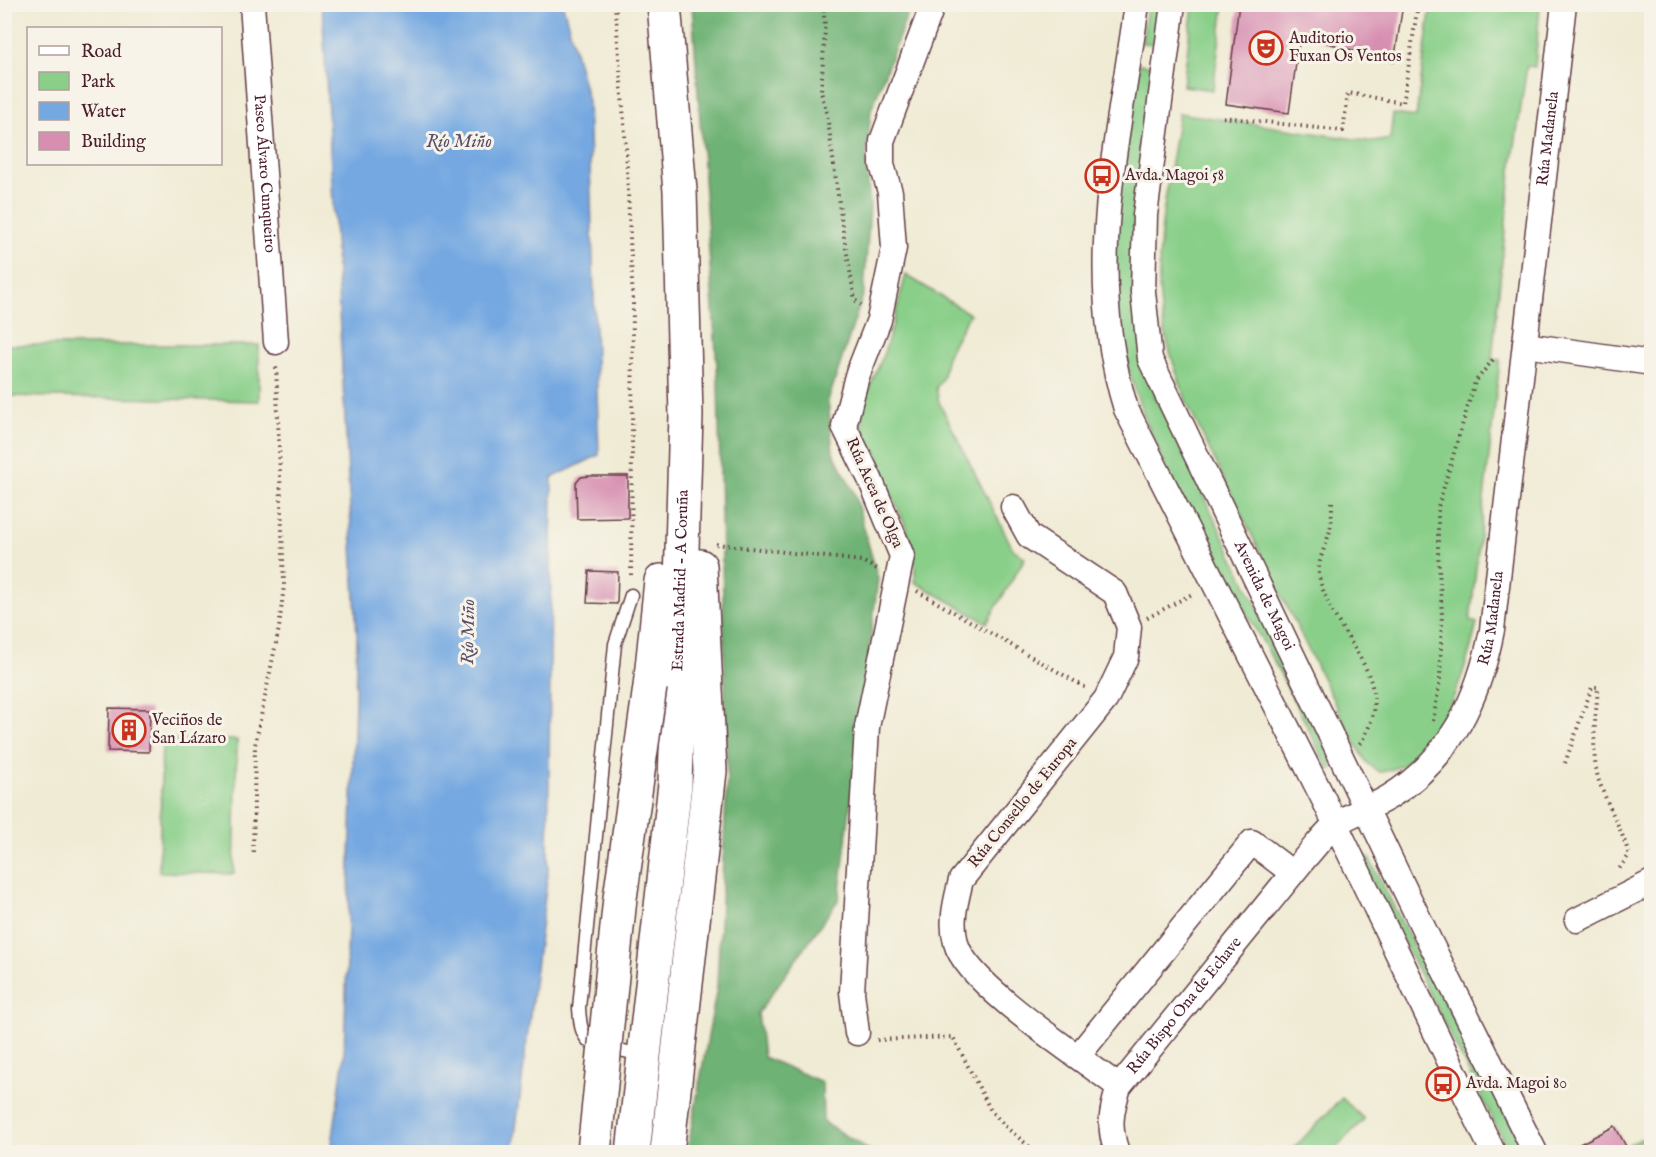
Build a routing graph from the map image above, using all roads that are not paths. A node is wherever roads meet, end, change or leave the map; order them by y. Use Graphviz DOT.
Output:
graph roads {
  1 [pos="252,4"];
  2 [pos="664,4"];
  3 [pos="933,4"];
  4 [pos="1137,4"];
  5 [pos="1173,4"];
  6 [pos="1564,4"];
  7 [pos="672,101"];
  8 [pos="682,280"];
  9 [pos="276,342"];
  10 [pos="1525,345"];
  11 [pos="1652,363"];
  12 [pos="1013,507"];
  13 [pos="630,595"];
  14 [pos="1366,809"];
  15 [pos="1336,824"];
  16 [pos="1292,873"];
  17 [pos="1652,882"];
  18 [pos="1577,920"];
  19 [pos="857,1032"];
  20 [pos="645,1055"];
  21 [pos="1078,1056"];
  22 [pos="1119,1087"];
  23 [pos="594,1152"];
  24 [pos="633,1152"];
  25 [pos="667,1152"];
  26 [pos="1117,1152"];
  27 [pos="1493,1152"];
  28 [pos="1535,1152"];
  1 -- 9 [label="street, Paseo Álvaro Cunqueiro"];
  2 -- 7 [label="highway, Estrada Madrid - A Coruña"];
  3 -- 19 [label="street, Rúa Acea de Olga"];
  4 -- 15 [label="street"];
  5 -- 14 [label="street, Avenida de Magoi"];
  6 -- 10 [label="street, Rúa Madanela"];
  7 -- 8 [label="highway, Estrada Madrid - A Coruña"];
  7 -- 25 [label="highway"];
  8 -- 20 [label="highway, Estrada Madrid - A Coruña"];
  8 -- 23 [label="highway, bridge"];
  10 -- 11 [label="street"];
  10 -- 14 [label="street, Rúa Madanela"];
  12 -- 21 [label="street, Rúa Consello de Europa"];
  13 -- 20 [label="lane"];
  14 -- 15 [label="street, Rúa Madanela"];
  14 -- 28 [label="street, Avenida de Magoi"];
  15 -- 16 [label="street, Rúa Bispo Ona de Echave"];
  15 -- 27 [label="street"];
  16 -- 21 [label="street"];
  16 -- 22 [label="street, Rúa Bispo Ona de Echave"];
  17 -- 18 [label="street"];
  20 -- 24 [label="highway, Estrada Madrid - A Coruña"];
  21 -- 22 [label="street, Rúa Consello de Europa"];
  22 -- 26 [label="street, Rúa Bispo Ona de Echave"];
}
